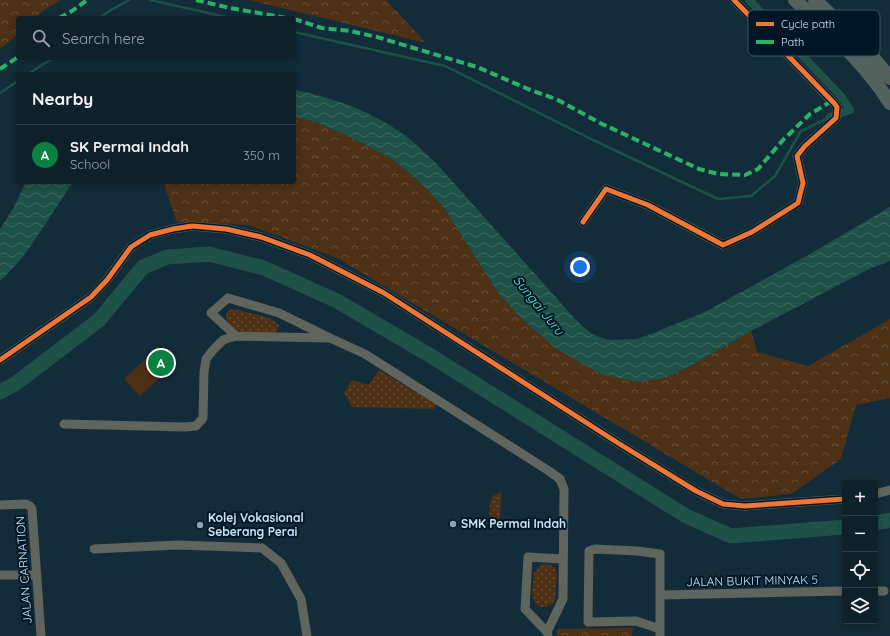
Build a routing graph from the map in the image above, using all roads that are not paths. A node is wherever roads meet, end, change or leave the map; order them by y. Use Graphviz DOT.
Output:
graph roads {
  1 [pos="734,0"];
  2 [pos="795,0"];
  3 [pos="815,0"];
  4 [pos="805,10"];
  5 [pos="825,10"];
  6 [pos="748,14"];
  7 [pos="788,56"];
  8 [pos="853,56"];
  9 [pos="872,56"];
  10 [pos="890,78"];
  11 [pos="890,103"];
  12 [pos="583,222"];
  13 [pos="236,336"];
  14 [pos="330,338"];
  15 [pos="0,360"];
  16 [pos="64,424"];
  17 [pos="890,490"];
  18 [pos="878,493"];
  19 [pos="842,499"];
  20 [pos="0,505"];
  21 [pos="94,549"];
  22 [pos="562,559"];
  23 [pos="0,575"];
  24 [pos="37,575"];
  25 [pos="842,591"];
  26 [pos="660,596"];
  27 [pos="660,633"];
  28 [pos="548,634"];
  29 [pos="41,636"];
  30 [pos="307,636"];
  1 -- 6 [label="street"];
  2 -- 4 [label="highway"];
  3 -- 5 [label="highway"];
  7 -- 12 [label="street"];
  8 -- 11 [label="highway"];
  9 -- 10 [label="highway"];
  13 -- 14 [label="street"];
  13 -- 14 [label="street"];
  13 -- 16 [label="street"];
  14 -- 22 [label="street"];
  15 -- 19 [label="street"];
  17 -- 18 [label="street"];
  20 -- 24 [label="street, JALAN CARNATION"];
  21 -- 30 [label="street"];
  22 -- 28 [label="street"];
  22 -- 28 [label="street"];
  23 -- 24 [label="street"];
  24 -- 29 [label="street, JALAN CARNATION"];
  25 -- 26 [label="street, JALAN BUKIT MINYAK 5"];
  26 -- 27 [label="street"];
  26 -- 27 [label="street"];
}
